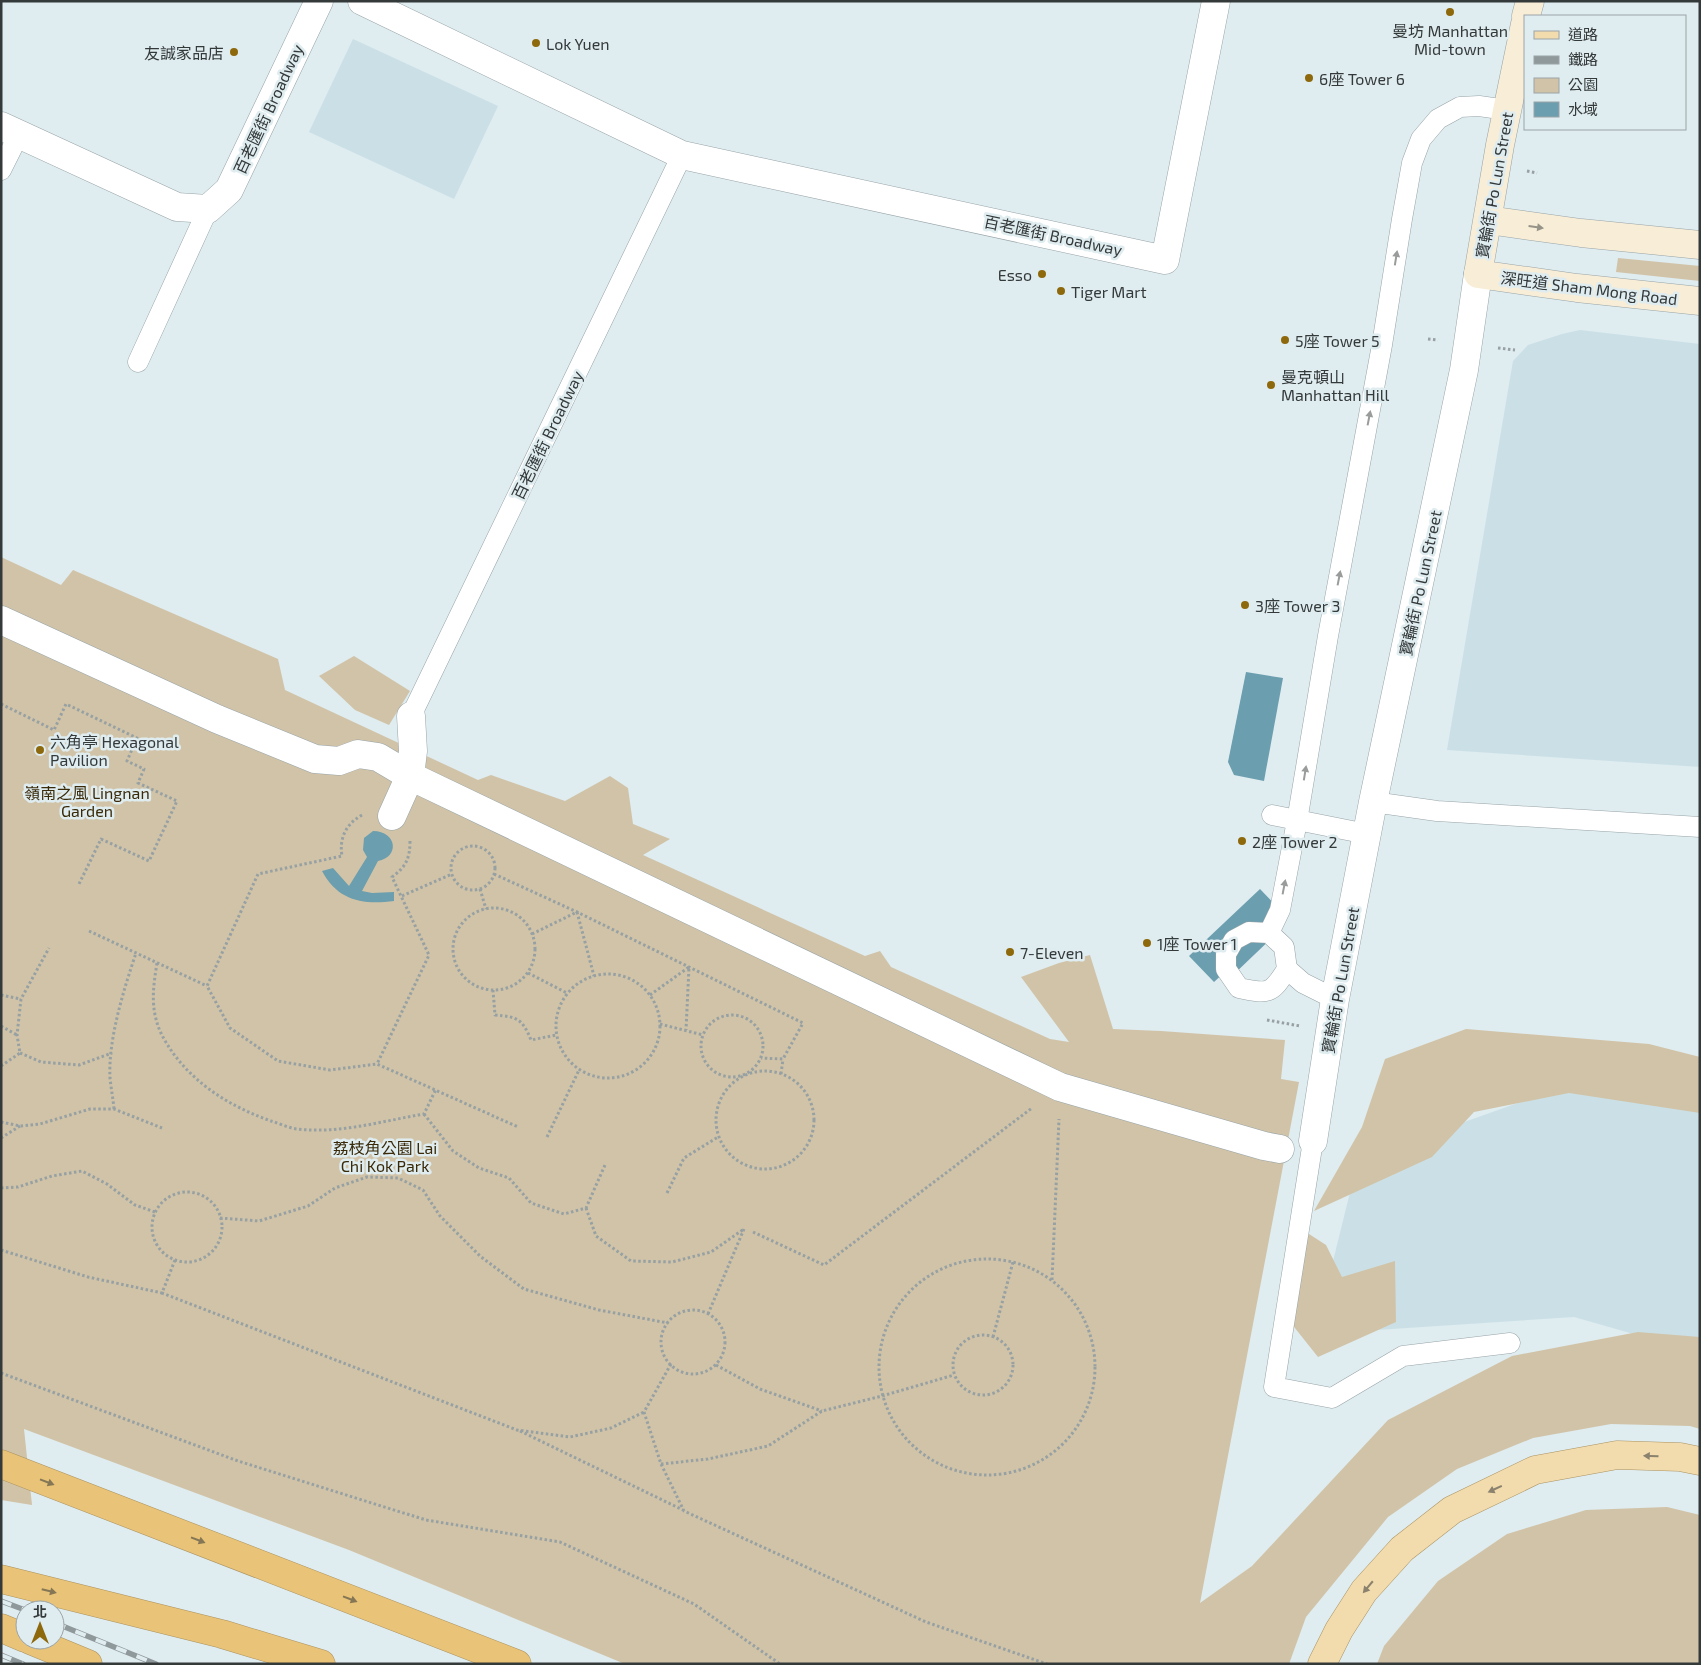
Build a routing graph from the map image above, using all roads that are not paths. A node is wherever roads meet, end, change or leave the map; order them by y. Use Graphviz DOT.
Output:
graph roads {
  1 [pos="319,1"];
  2 [pos="362,1"];
  3 [pos="1216,1"];
  4 [pos="1530,1"];
  5 [pos="1526,15"];
  6 [pos="1524,29"];
  7 [pos="1507,110"];
  8 [pos="10,130"];
  9 [pos="682,155"];
  10 [pos="1,170"];
  11 [pos="208,209"];
  12 [pos="1488,220"];
  13 [pos="1700,244"];
  14 [pos="1478,274"];
  15 [pos="1700,301"];
  16 [pos="138,362"];
  17 [pos="1,620"];
  18 [pos="412,716"];
  19 [pos="410,776"];
  20 [pos="1373,802"];
  21 [pos="1272,815"];
  22 [pos="392,816"];
  23 [pos="1297,821"];
  24 [pos="1700,827"];
  25 [pos="1367,834"];
  26 [pos="1269,933"];
  27 [pos="1287,969"];
  28 [pos="1335,1000"];
  29 [pos="1313,1141"];
  30 [pos="1280,1149"];
  31 [pos="1510,1343"];
  32 [pos="1700,1461"];
  33 [pos="1,1464"];
  34 [pos="1,1579"];
  35 [pos="1,1628"];
  36 [pos="15,1634"];
  37 [pos="54,1650"];
  38 [pos="88,1664"];
  39 [pos="322,1664"];
  40 [pos="517,1664"];
  41 [pos="1322,1664"];
  1 -- 11 [label="street, 百老匯街 Broadway"];
  2 -- 9 [label="street, 百老匯街 Broadway"];
  3 -- 9 [label="street, 百老匯街 Broadway"];
  4 -- 5 [label="street"];
  6 -- 7 [label="street, 寶輪街 Po Lun Street"];
  7 -- 12 [label="street, 寶輪街 Po Lun Street"];
  23 -- 7 [label="lane, one-way"];
  8 -- 10 [label="lane"];
  8 -- 11 [label="street"];
  9 -- 18 [label="lane, 百老匯街 Broadway"];
  11 -- 16 [label="lane, 百老匯街 Broadway"];
  12 -- 13 [label="street, one-way"];
  12 -- 14 [label="street, 寶輪街 Po Lun Street"];
  14 -- 15 [label="street, 深旺道 Sham Mong Road"];
  14 -- 20 [label="street, 寶輪街 Po Lun Street"];
  17 -- 19 [label="street"];
  18 -- 19 [label="street"];
  19 -- 22 [label="street"];
  19 -- 30 [label="street"];
  20 -- 24 [label="lane"];
  20 -- 25 [label="street, 寶輪街 Po Lun Street"];
  21 -- 23 [label="lane"];
  23 -- 25 [label="lane"];
  26 -- 23 [label="lane, one-way"];
  25 -- 28 [label="street, 寶輪街 Po Lun Street"];
  26 -- 27 [label="lane"];
  26 -- 27 [label="lane"];
  27 -- 28 [label="lane"];
  28 -- 29 [label="street, 寶輪街 Po Lun Street"];
  29 -- 31 [label="lane"];
  32 -- 41 [label="main road, one-way"];
  33 -- 40 [label="highway, one-way"];
  34 -- 39 [label="highway, one-way"];
  35 -- 36 [label="highway"];
  37 -- 38 [label="highway"];
}
